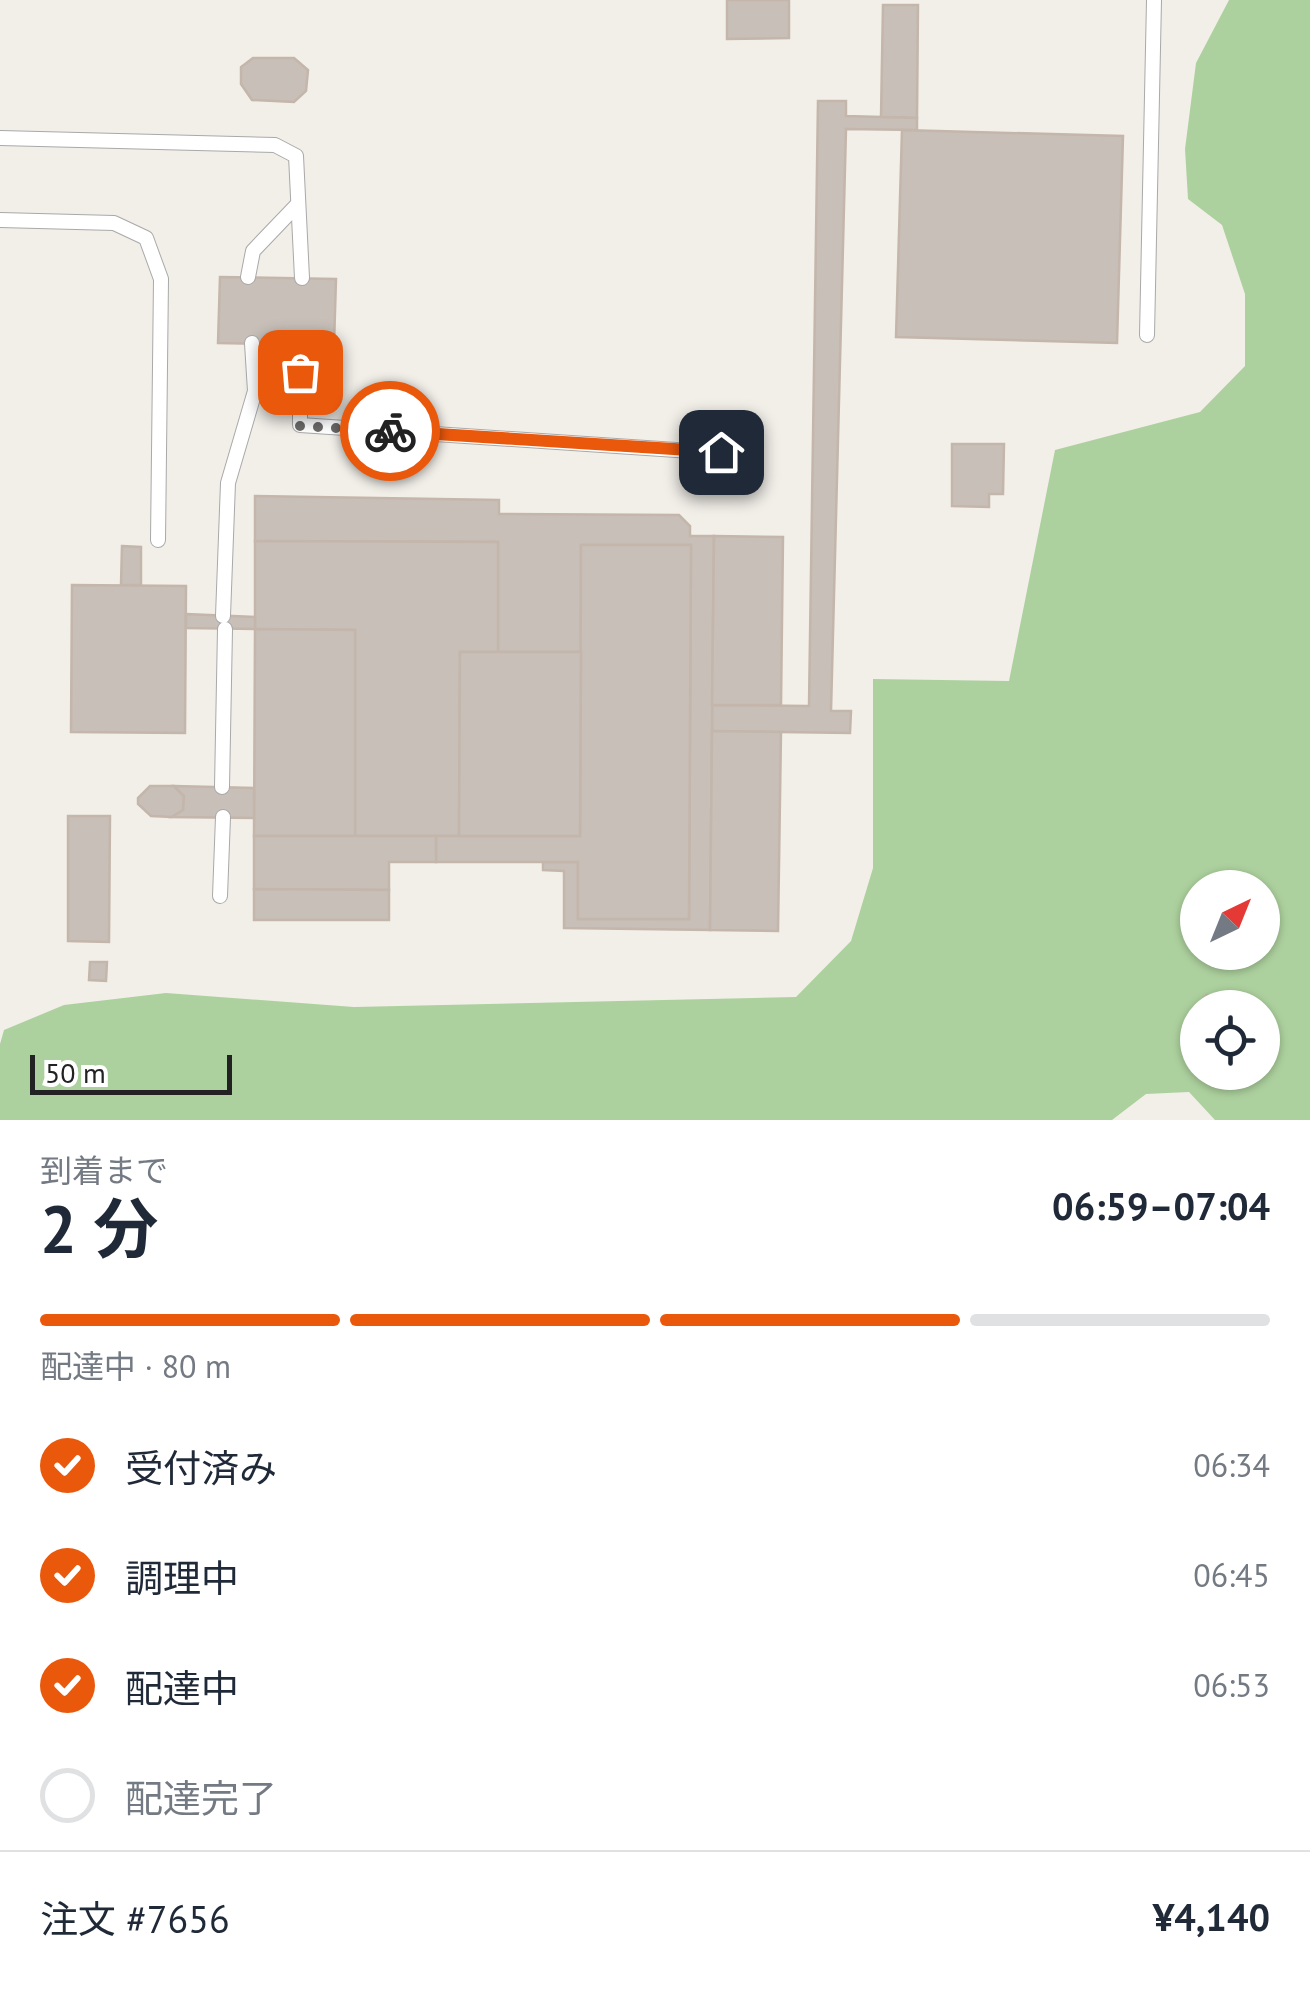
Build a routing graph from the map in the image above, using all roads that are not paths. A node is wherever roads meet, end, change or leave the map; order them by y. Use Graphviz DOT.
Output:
graph roads {
  1 [pos="1154,0"];
  2 [pos="0,138"];
  3 [pos="296,206"];
  4 [pos="0,220"];
  5 [pos="248,277"];
  6 [pos="302,278"];
  7 [pos="1148,334"];
  8 [pos="252,343"];
  9 [pos="300,344"];
  10 [pos="721,452"];
  11 [pos="158,540"];
  12 [pos="222,787"];
  13 [pos="222,818"];
  14 [pos="220,896"];
  1 -- 7 [label="lane"];
  2 -- 3 [label="lane"];
  3 -- 5 [label="lane"];
  3 -- 6 [label="lane"];
  4 -- 11 [label="lane"];
  8 -- 12 [label="lane"];
  9 -- 10 [label="lane"];
  13 -- 14 [label="lane"];
}
